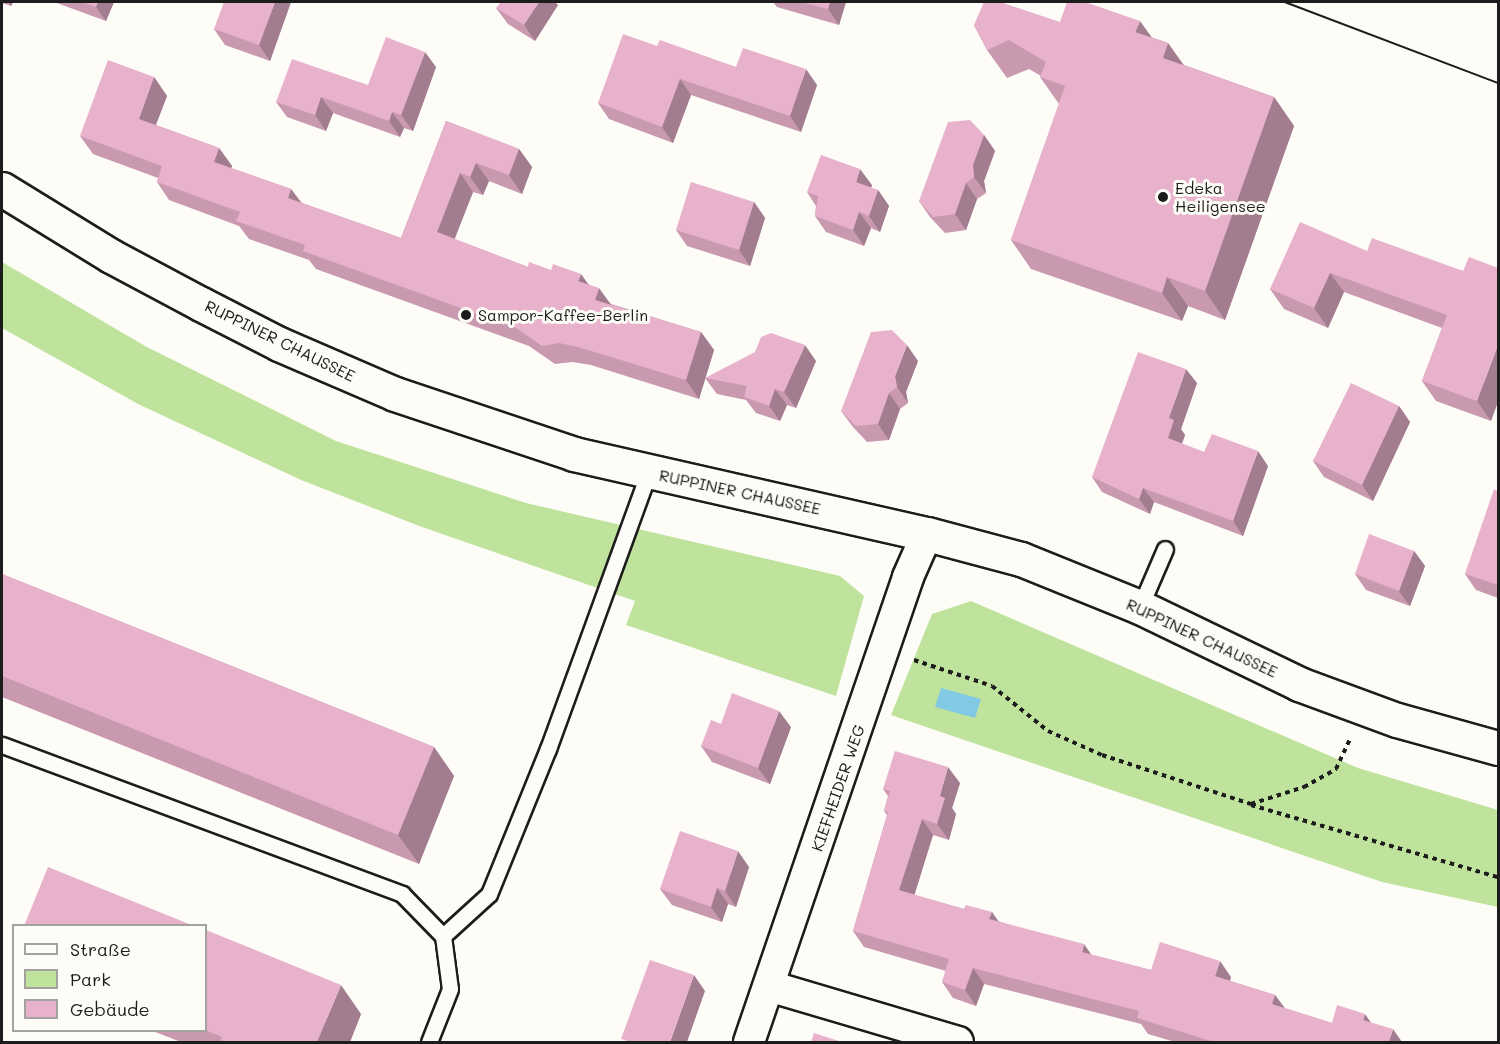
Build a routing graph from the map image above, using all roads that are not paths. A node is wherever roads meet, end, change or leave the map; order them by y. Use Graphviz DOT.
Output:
graph roads {
  1 [pos="2,189"];
  2 [pos="649,472"];
  3 [pos="927,534"];
  4 [pos="1165,549"];
  5 [pos="1140,607"];
  6 [pos="2,745"];
  7 [pos="1498,748"];
  8 [pos="443,936"];
  9 [pos="769,986"];
  10 [pos="429,1042"];
  11 [pos="749,1042"];
  12 [pos="958,1042"];
  1 -- 2 [label="main road, RUPPINER CHAUSSEE"];
  2 -- 3 [label="main road, RUPPINER CHAUSSEE"];
  2 -- 8 [label="lane"];
  3 -- 5 [label="main road, RUPPINER CHAUSSEE"];
  3 -- 9 [label="street, KIEFHEIDER WEG"];
  4 -- 5 [label="lane"];
  5 -- 7 [label="main road, RUPPINER CHAUSSEE"];
  6 -- 8 [label="lane"];
  8 -- 10 [label="lane"];
  9 -- 11 [label="street, KIEFHEIDER WEG"];
  9 -- 12 [label="street"];
}
